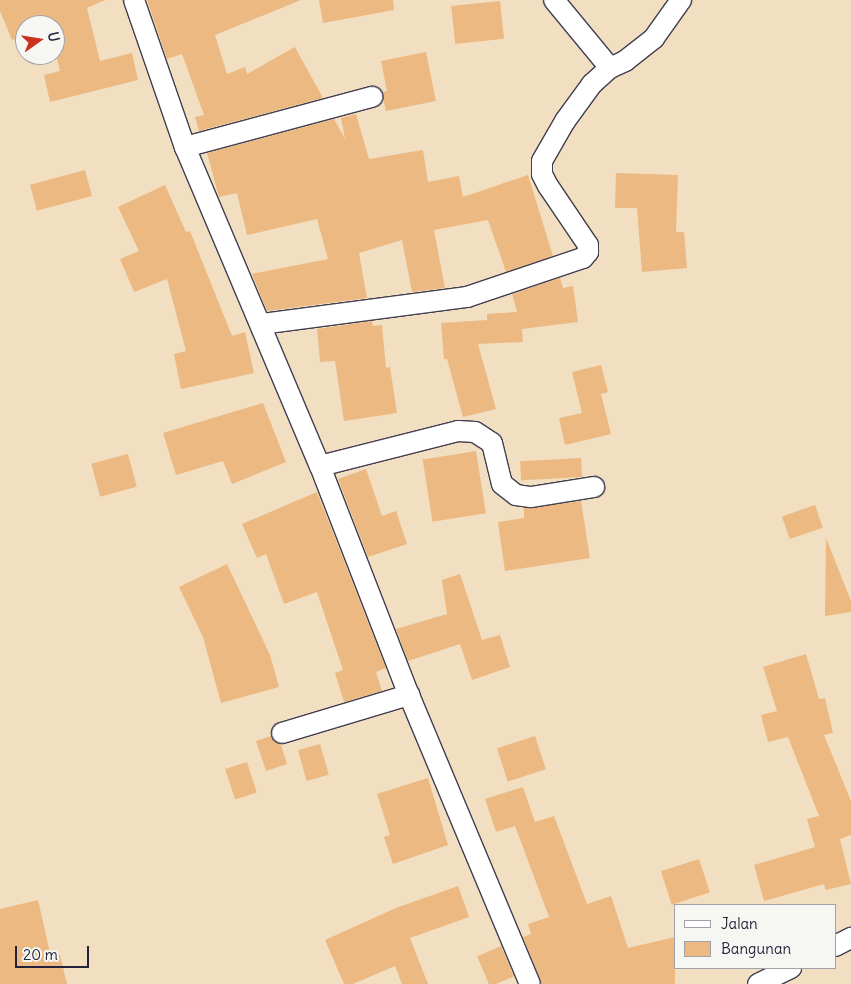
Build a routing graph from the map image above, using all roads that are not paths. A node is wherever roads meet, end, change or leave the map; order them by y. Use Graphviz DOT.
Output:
graph roads {
  1 [pos="134,0"];
  2 [pos="554,0"];
  3 [pos="681,0"];
  4 [pos="618,64"];
  5 [pos="372,97"];
  6 [pos="185,147"];
  7 [pos="261,324"];
  8 [pos="320,466"];
  9 [pos="594,487"];
  10 [pos="409,695"];
  11 [pos="282,733"];
  12 [pos="851,938"];
  13 [pos="836,946"];
  14 [pos="789,969"];
  15 [pos="530,984"];
  16 [pos="758,984"];
  1 -- 6 [label="street"];
  2 -- 4 [label="street"];
  3 -- 4 [label="street"];
  4 -- 7 [label="street"];
  5 -- 6 [label="street"];
  6 -- 7 [label="street"];
  7 -- 8 [label="street"];
  8 -- 9 [label="street"];
  8 -- 10 [label="street"];
  10 -- 11 [label="street"];
  10 -- 15 [label="street"];
  12 -- 13 [label="street"];
  14 -- 16 [label="street"];
}
